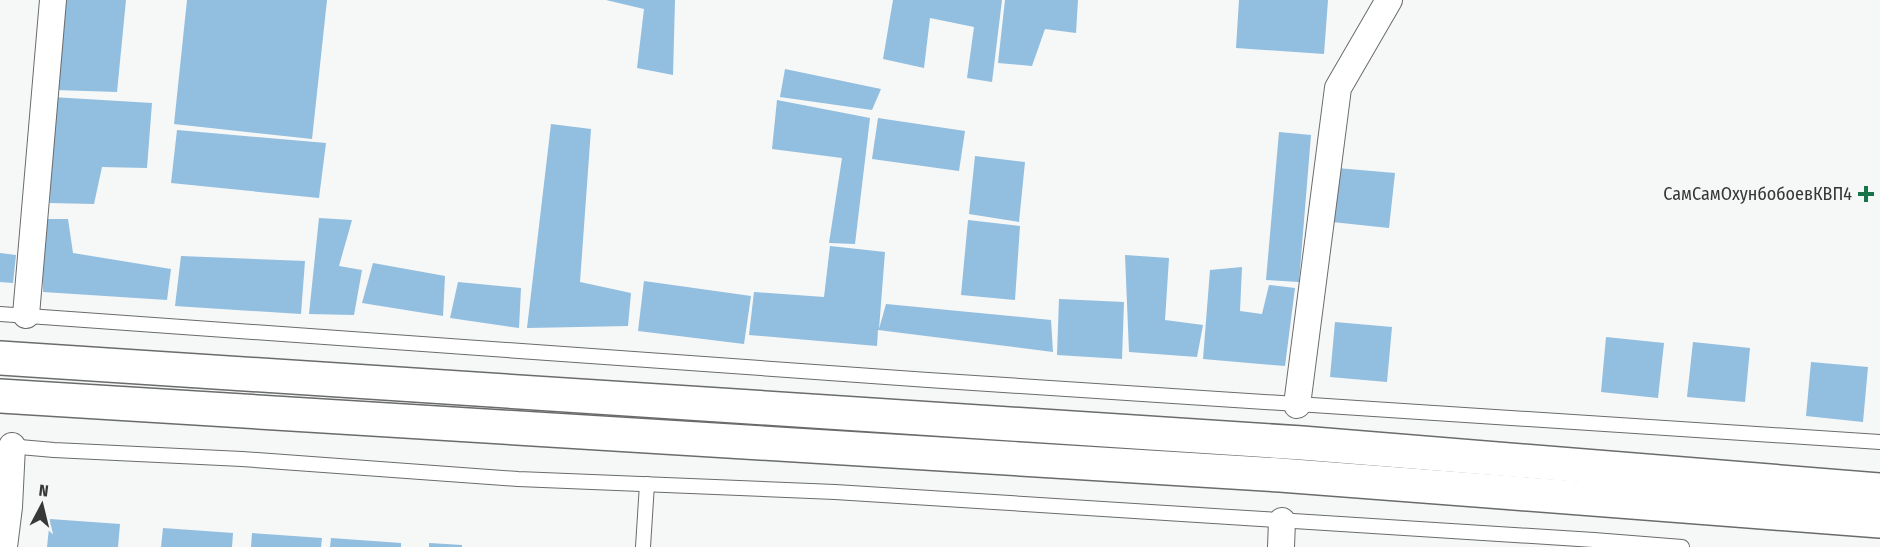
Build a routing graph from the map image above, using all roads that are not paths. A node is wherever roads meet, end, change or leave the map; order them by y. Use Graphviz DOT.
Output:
graph roads {
  1 [pos="53,0"];
  2 [pos="1389,0"];
  3 [pos="0,314"];
  4 [pos="26,315"];
  5 [pos="0,357"];
  6 [pos="0,396"];
  7 [pos="1297,405"];
  8 [pos="1880,442"];
  9 [pos="6,446"];
  10 [pos="647,484"];
  11 [pos="1880,490"];
  12 [pos="1282,521"];
  13 [pos="1880,521"];
  14 [pos="4,547"];
  15 [pos="643,547"];
  16 [pos="1281,547"];
  17 [pos="1682,547"];
  1 -- 4 [label="street"];
  2 -- 7 [label="street"];
  3 -- 4 [label="lane"];
  4 -- 7 [label="lane"];
  5 -- 11 [label="main road"];
  6 -- 13 [label="main road"];
  7 -- 8 [label="lane"];
  9 -- 10 [label="lane"];
  9 -- 14 [label="street"];
  10 -- 12 [label="lane"];
  10 -- 15 [label="lane"];
  12 -- 16 [label="street"];
  12 -- 17 [label="lane"];
}
